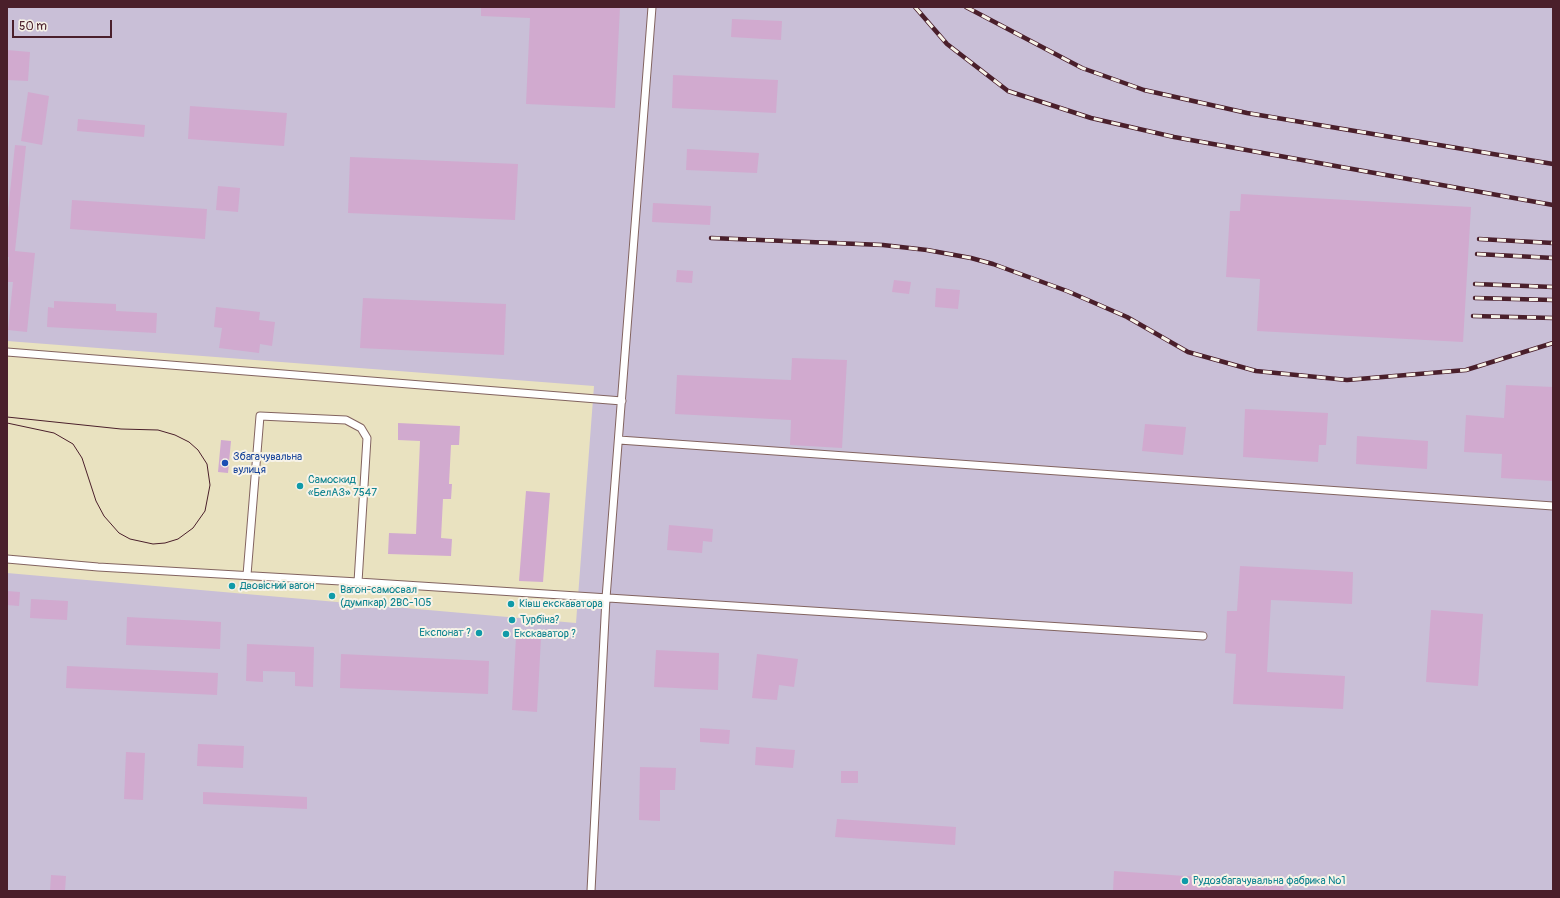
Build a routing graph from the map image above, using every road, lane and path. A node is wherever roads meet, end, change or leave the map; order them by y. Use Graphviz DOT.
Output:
graph roads {
  1 [pos="652,7"];
  2 [pos="7,352"];
  3 [pos="622,401"];
  4 [pos="619,440"];
  5 [pos="1553,506"];
  6 [pos="7,559"];
  7 [pos="247,575"];
  8 [pos="358,582"];
  9 [pos="606,598"];
  10 [pos="1203,636"];
  11 [pos="591,891"];
  1 -- 3 [label="lane"];
  2 -- 3 [label="lane"];
  3 -- 4 [label="lane"];
  4 -- 5 [label="lane"];
  4 -- 9 [label="lane"];
  6 -- 7 [label="lane"];
  7 -- 8 [label="lane"];
  7 -- 8 [label="lane"];
  8 -- 9 [label="lane"];
  9 -- 10 [label="lane"];
  9 -- 11 [label="lane"];
}
